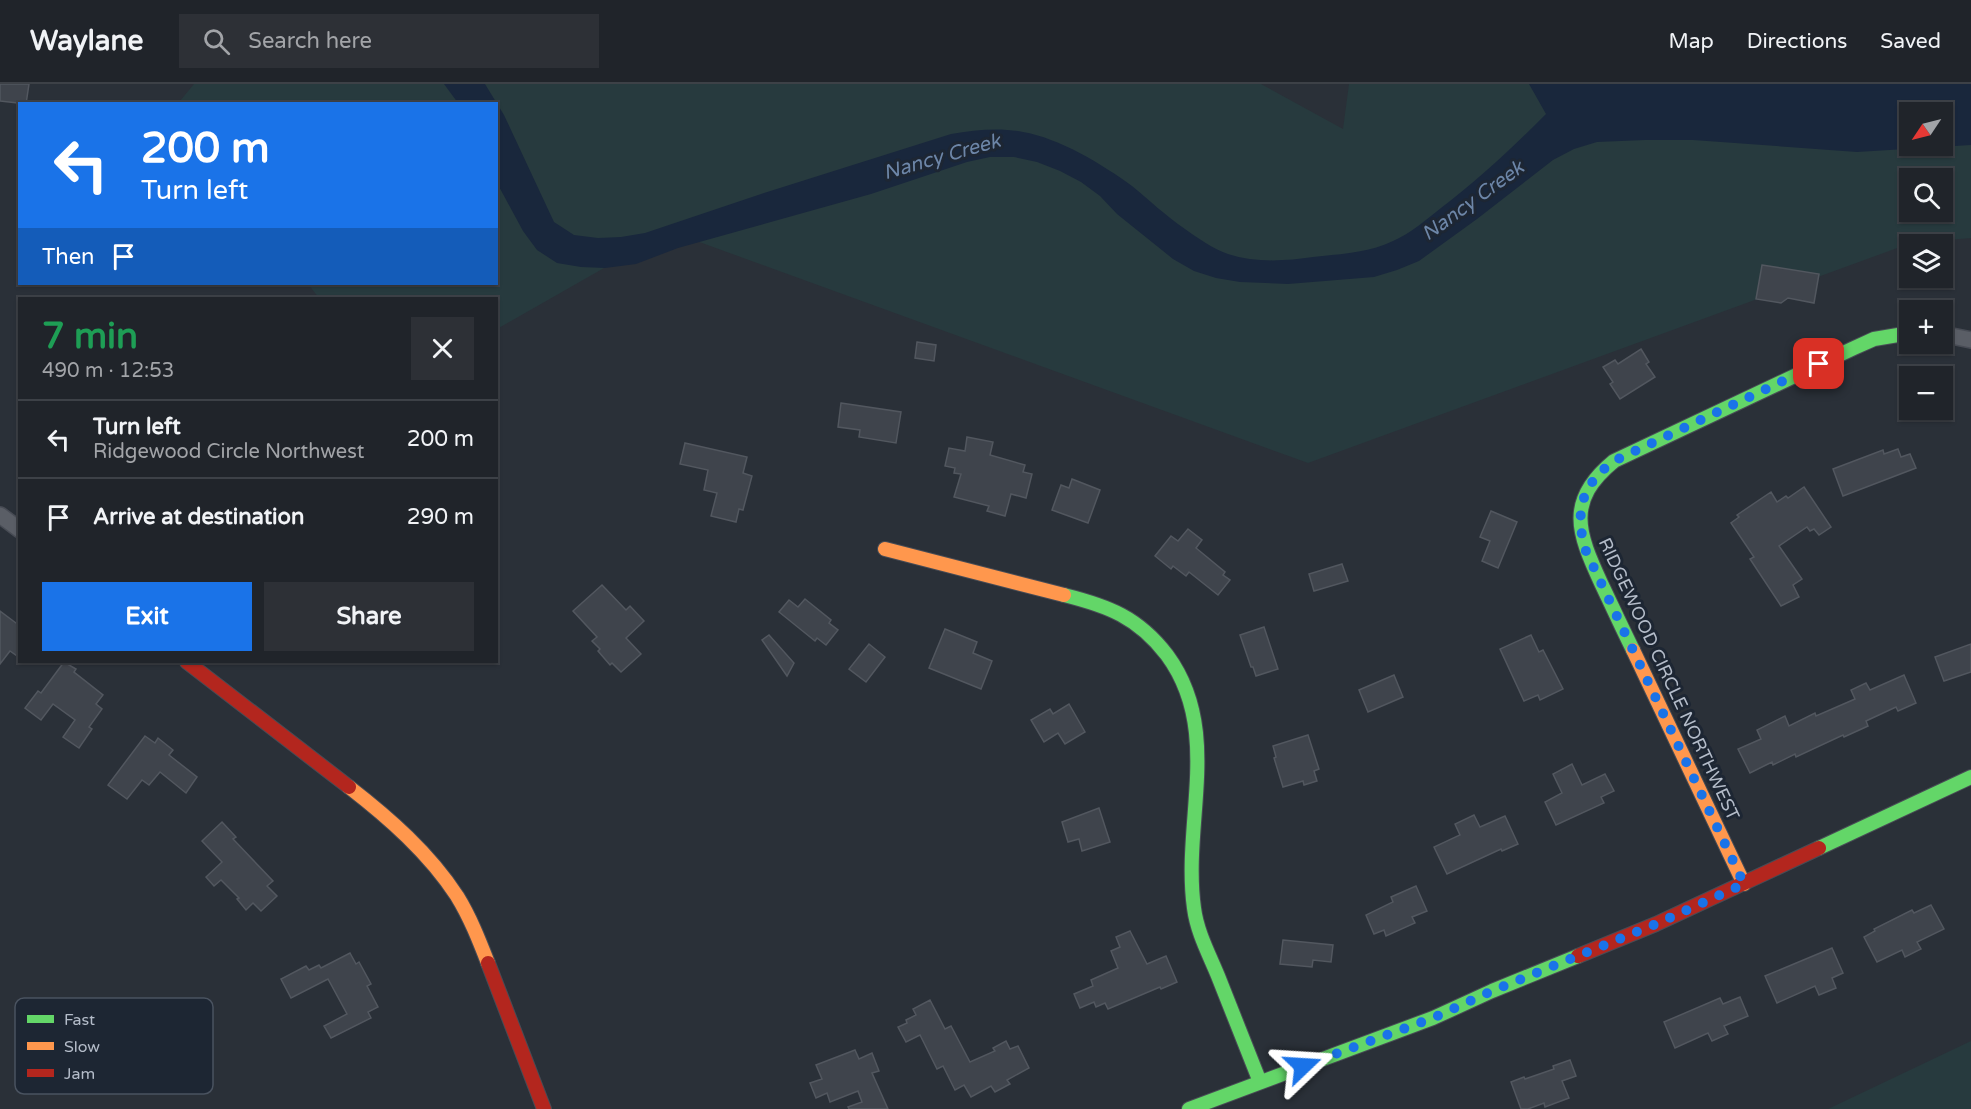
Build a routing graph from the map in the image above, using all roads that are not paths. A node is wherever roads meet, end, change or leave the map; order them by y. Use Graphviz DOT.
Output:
graph roads {
  1 [pos="1899,335"];
  2 [pos="1953,336"];
  3 [pos="1971,340"];
  4 [pos="0,515"];
  5 [pos="18,528"];
  6 [pos="885,549"];
  7 [pos="188,663"];
  8 [pos="1971,777"];
  9 [pos="1744,884"];
  10 [pos="1260,1082"];
  11 [pos="544,1109"];
  12 [pos="1189,1109"];
  1 -- 9 [label="street, RIDGEWOOD CIRCLE NORTHWEST"];
  2 -- 3 [label="street"];
  4 -- 5 [label="street"];
  6 -- 10 [label="street"];
  7 -- 11 [label="street"];
  8 -- 9 [label="street"];
  9 -- 10 [label="street"];
  10 -- 12 [label="street"];
}
